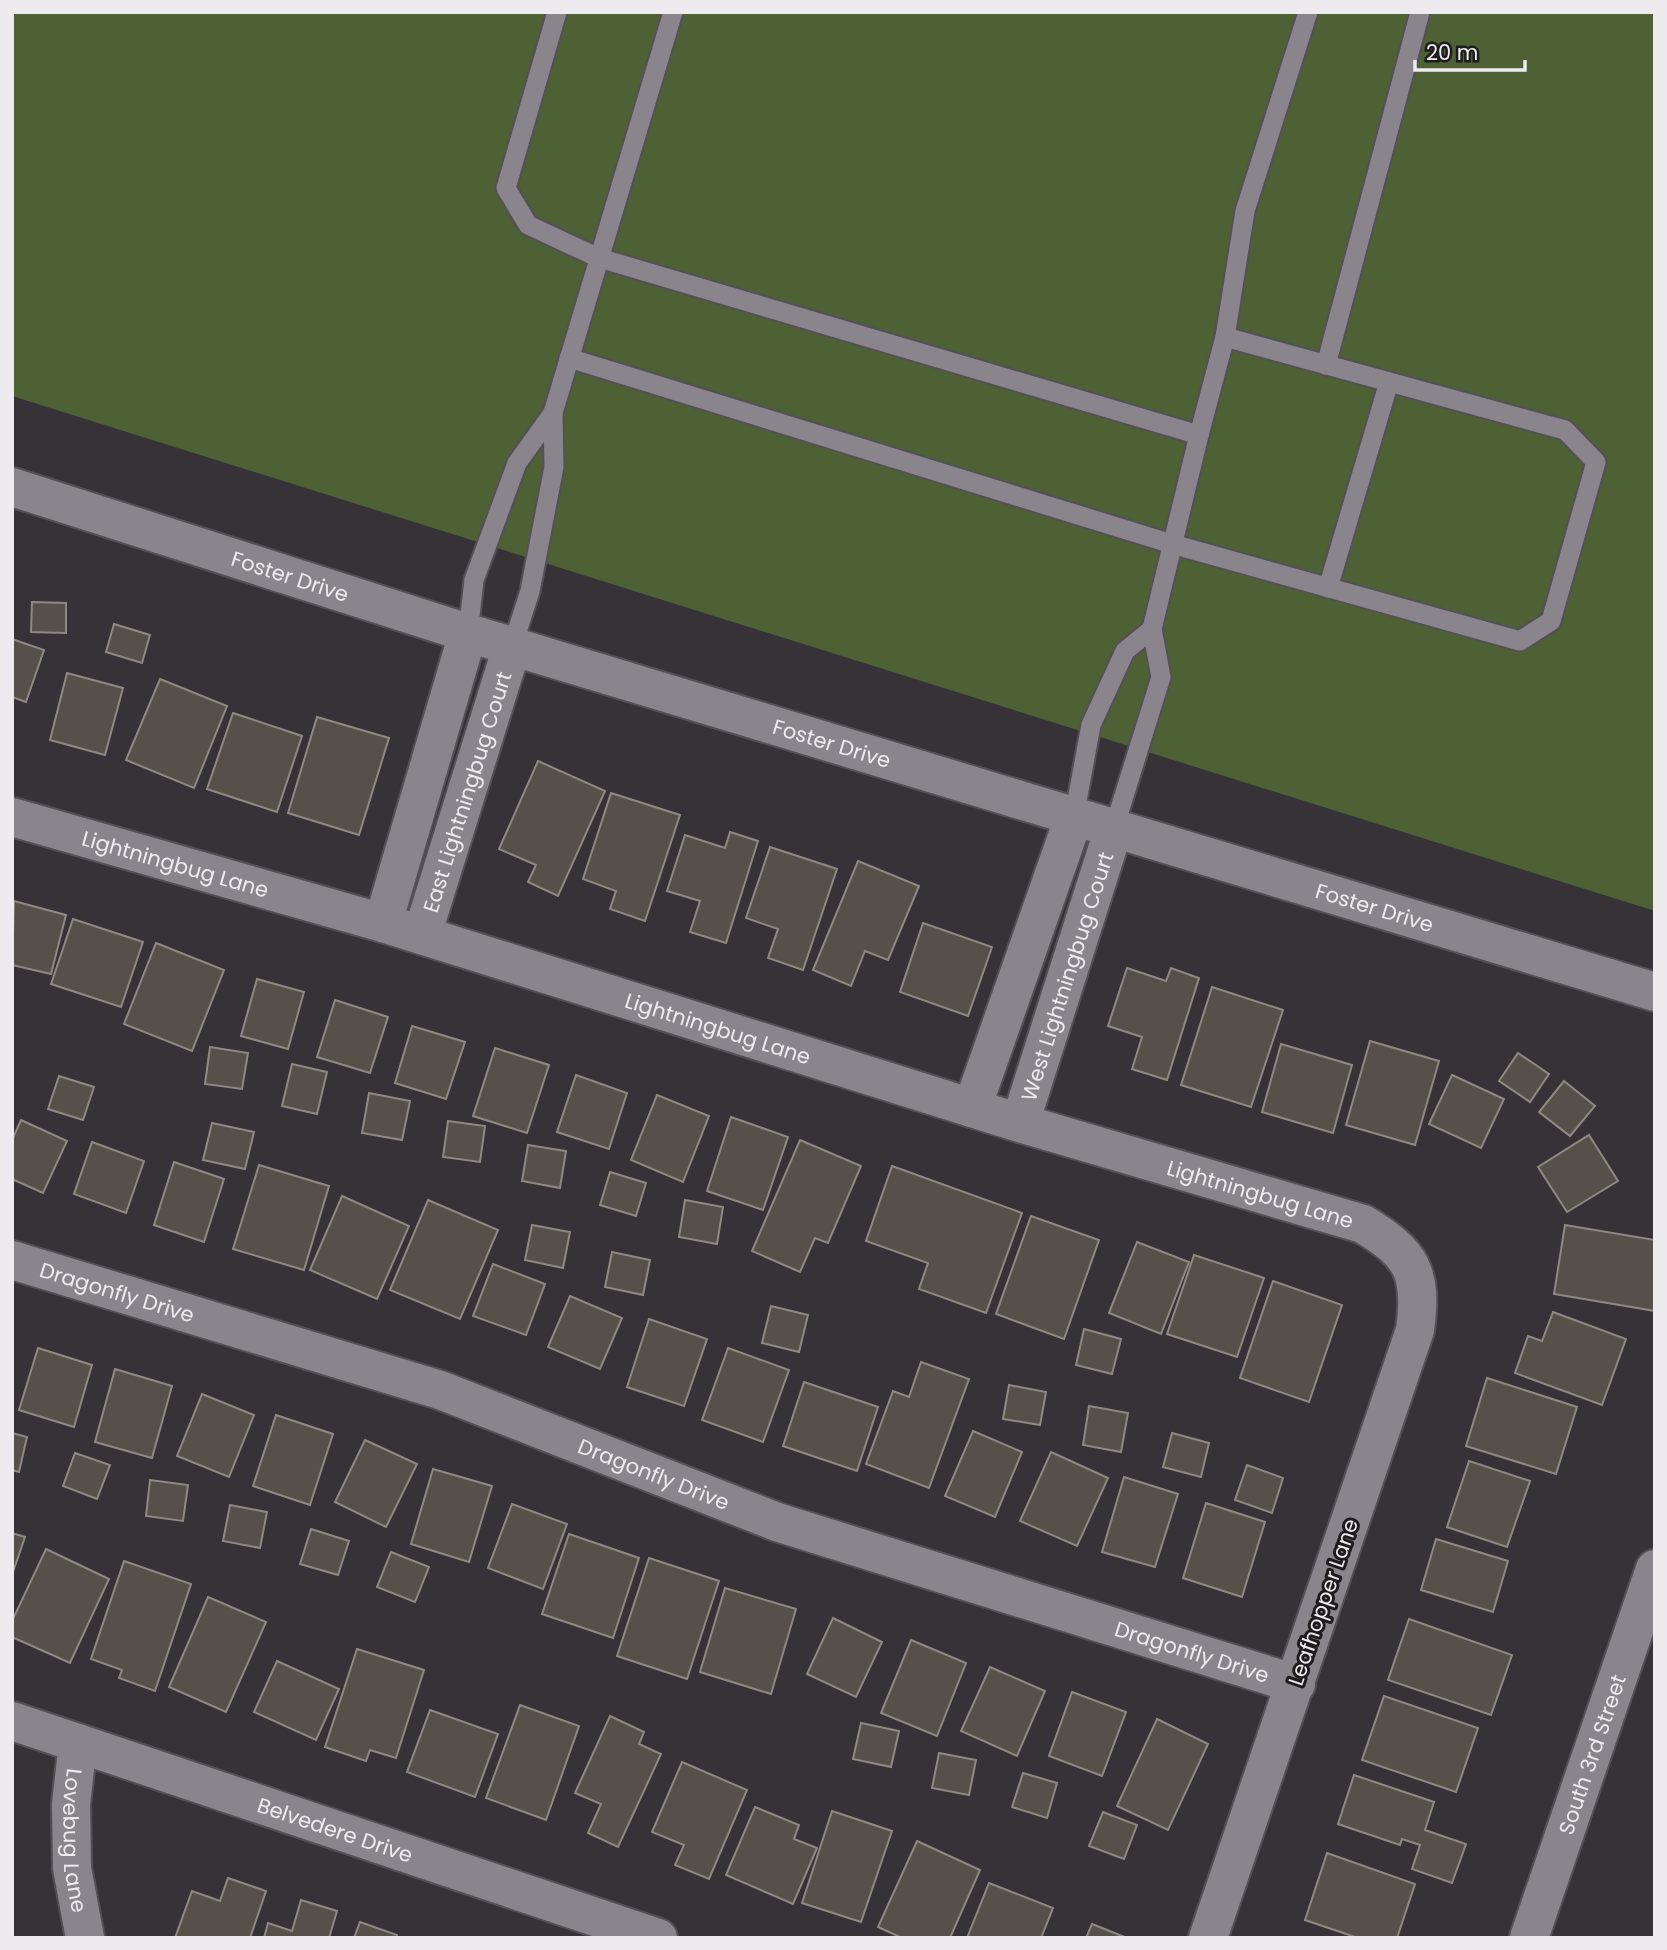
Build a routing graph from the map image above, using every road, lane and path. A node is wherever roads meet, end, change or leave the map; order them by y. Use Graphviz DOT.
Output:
graph roads {
  1 [pos="557,12"];
  2 [pos="673,12"];
  3 [pos="1308,12"];
  4 [pos="1420,12"];
  5 [pos="599,258"];
  6 [pos="1225,337"];
  7 [pos="569,358"];
  8 [pos="1326,365"];
  9 [pos="1389,382"];
  10 [pos="553,413"];
  11 [pos="1199,435"];
  12 [pos="12,487"];
  13 [pos="1172,544"];
  14 [pos="1328,588"];
  15 [pos="1152,629"];
  16 [pos="468,634"];
  17 [pos="512,647"];
  18 [pos="12,817"];
  19 [pos="1074,817"];
  20 [pos="1114,828"];
  21 [pos="383,923"];
  22 [pos="422,935"];
  23 [pos="1655,992"];
  24 [pos="972,1108"];
  25 [pos="1020,1123"];
  26 [pos="12,1260"];
  27 [pos="1410,1263"];
  28 [pos="1655,1569"];
  29 [pos="1296,1684"];
  30 [pos="12,1721"];
  31 [pos="78,1743"];
  32 [pos="85,1938"];
  33 [pos="658,1938"];
  34 [pos="1208,1938"];
  35 [pos="1529,1938"];
  1 -- 5 [label="lane"];
  2 -- 5 [label="lane"];
  3 -- 6 [label="lane"];
  4 -- 8 [label="lane"];
  5 -- 7 [label="lane"];
  5 -- 11 [label="lane"];
  6 -- 8 [label="lane"];
  6 -- 11 [label="lane"];
  7 -- 10 [label="lane"];
  7 -- 13 [label="lane"];
  8 -- 9 [label="lane"];
  9 -- 14 [label="lane"];
  9 -- 14 [label="lane"];
  10 -- 16 [label="lane"];
  10 -- 17 [label="lane"];
  11 -- 13 [label="lane"];
  12 -- 16 [label="street, Foster Drive"];
  13 -- 14 [label="lane"];
  13 -- 15 [label="lane"];
  15 -- 19 [label="lane"];
  15 -- 20 [label="lane"];
  16 -- 17 [label="street, Foster Drive"];
  16 -- 21 [label="street, East Lightningbug Court"];
  17 -- 19 [label="street, Foster Drive"];
  17 -- 22 [label="street, East Lightningbug Court"];
  18 -- 21 [label="street, Lightningbug Lane"];
  19 -- 20 [label="street, Foster Drive"];
  19 -- 24 [label="street, West Lightningbug Court"];
  20 -- 23 [label="street, Foster Drive"];
  20 -- 25 [label="street, West Lightningbug Court"];
  21 -- 22 [label="street, Lightningbug Lane"];
  22 -- 24 [label="street, Lightningbug Lane"];
  24 -- 25 [label="street, Lightningbug Lane"];
  25 -- 27 [label="street, Lightningbug Lane"];
  26 -- 29 [label="street, Dragonfly Drive"];
  27 -- 29 [label="street, Leafhopper Lane"];
  28 -- 35 [label="street, South 3rd Street"];
  29 -- 34 [label="street, Leafhopper Lane"];
  30 -- 31 [label="street, Belvedere Drive"];
  31 -- 32 [label="street, Lovebug Lane"];
  31 -- 33 [label="street, Belvedere Drive"];
}
